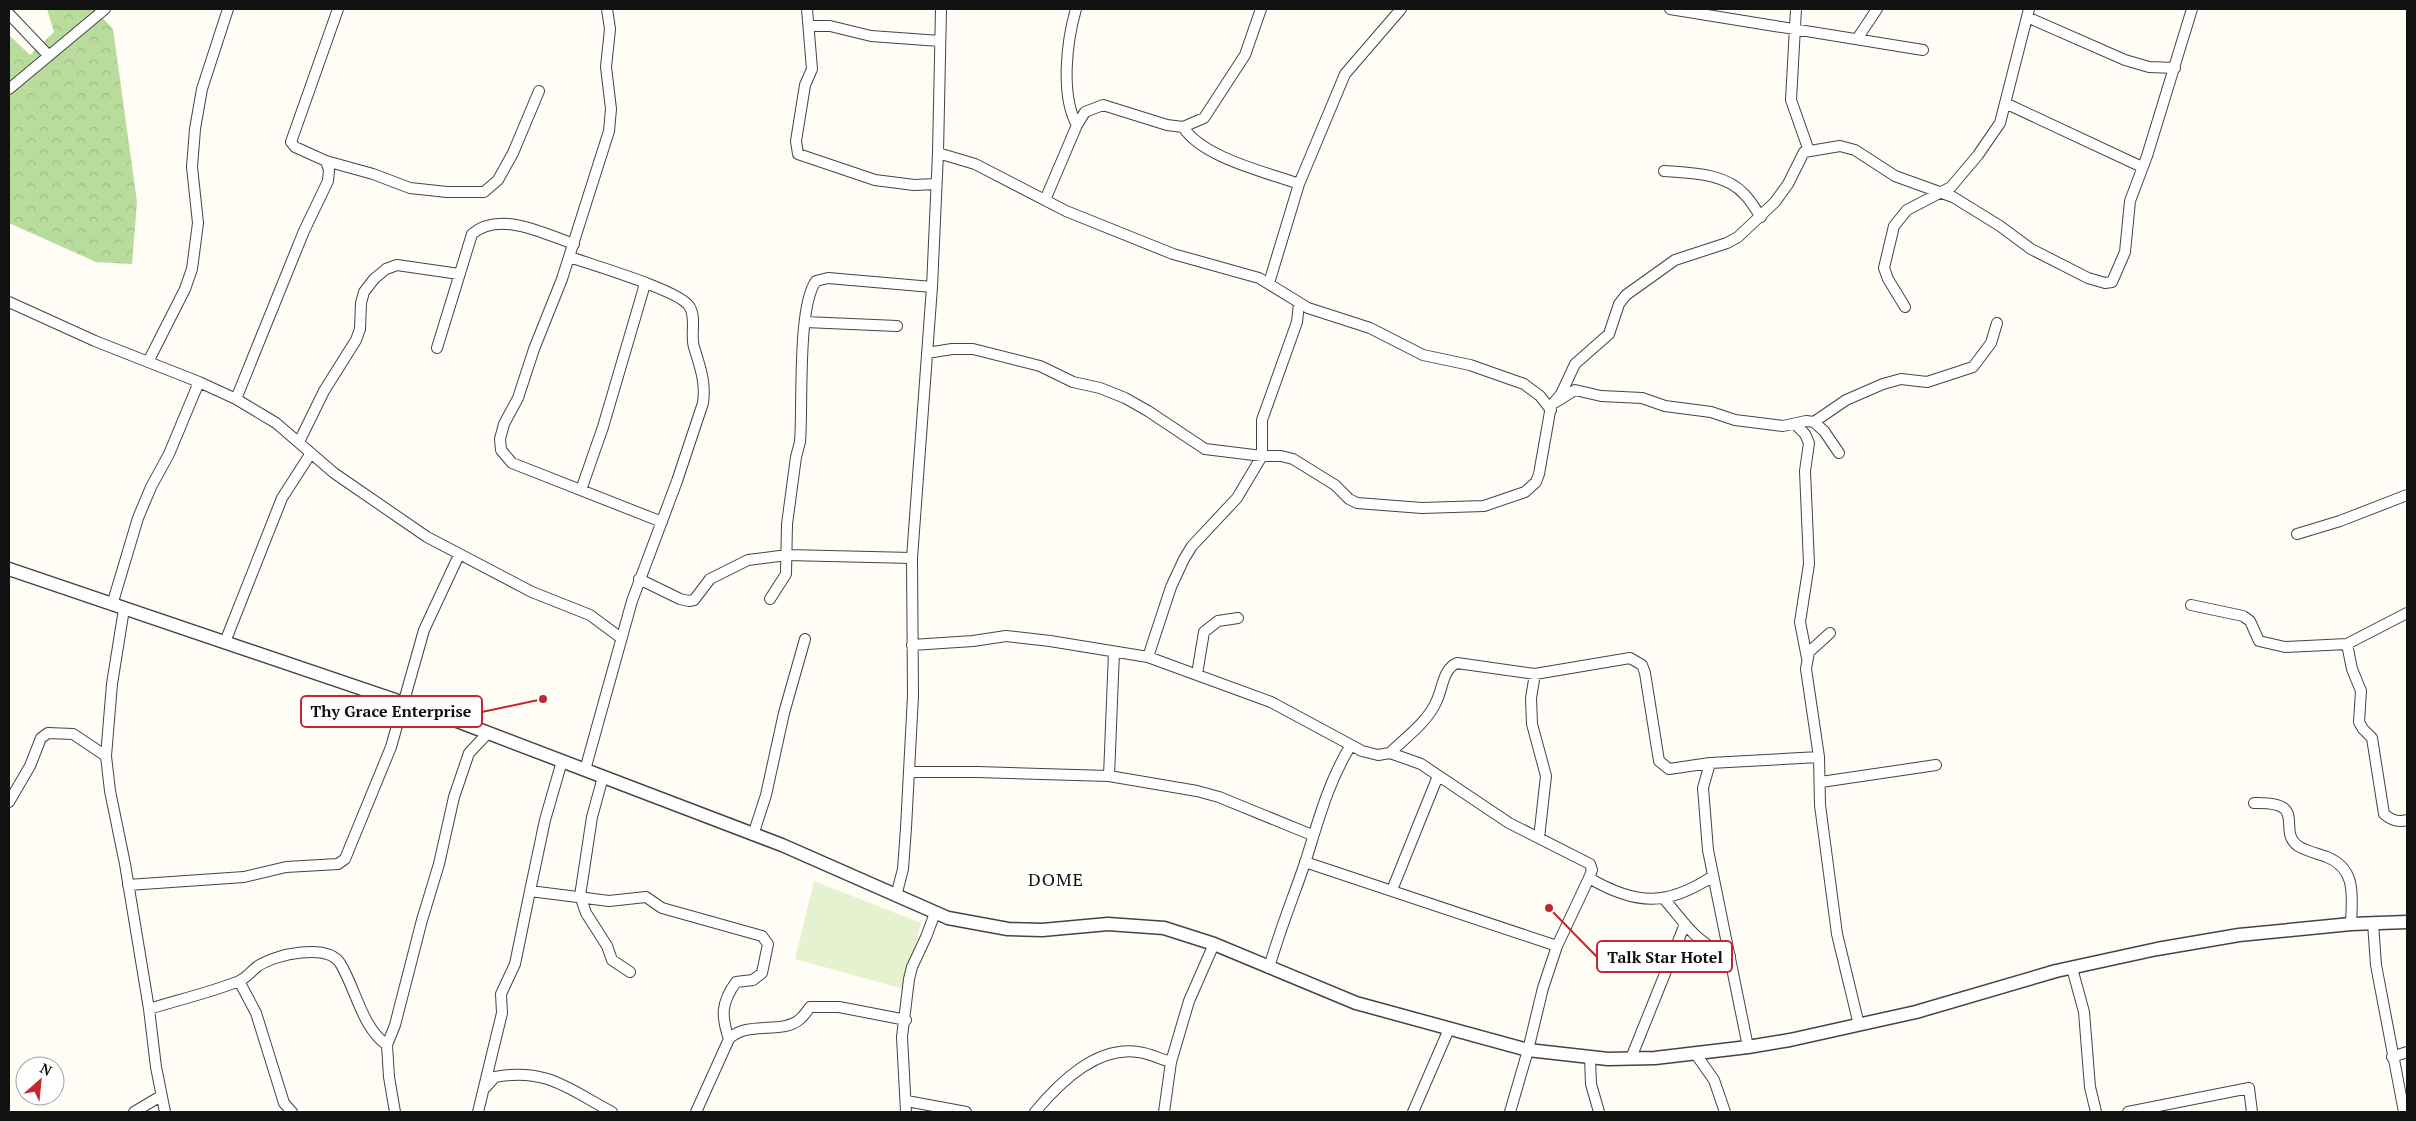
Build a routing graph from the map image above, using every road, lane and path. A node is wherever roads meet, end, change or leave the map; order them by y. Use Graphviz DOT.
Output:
graph roads {
  1 [pos="105,9"];
  2 [pos="228,9"];
  3 [pos="338,9"];
  4 [pos="607,9"];
  5 [pos="807,9"];
  6 [pos="940,9"];
  7 [pos="1076,9"];
  8 [pos="1261,9"];
  9 [pos="1401,9"];
  10 [pos="1670,9"];
  11 [pos="1796,9"];
  12 [pos="1877,9"];
  13 [pos="2192,9"];
  14 [pos="2028,13"];
  15 [pos="9,14"];
  16 [pos="809,26"];
  17 [pos="1794,29"];
  18 [pos="1857,39"];
  19 [pos="940,41"];
  20 [pos="1922,50"];
  21 [pos="49,56"];
  22 [pos="2175,68"];
  23 [pos="9,88"];
  24 [pos="539,91"];
  25 [pos="2005,103"];
  26 [pos="1077,125"];
  27 [pos="1183,127"];
  28 [pos="1808,151"];
  29 [pos="938,153"];
  30 [pos="326,161"];
  31 [pos="2142,167"];
  32 [pos="1664,171"];
  33 [pos="936,184"];
  34 [pos="1299,184"];
  35 [pos="1942,193"];
  36 [pos="1045,200"];
  37 [pos="1761,217"];
  38 [pos="574,244"];
  39 [pos="570,257"];
  40 [pos="460,274"];
  41 [pos="1269,283"];
  42 [pos="644,284"];
  43 [pos="932,287"];
  44 [pos="9,302"];
  45 [pos="1299,304"];
  46 [pos="1905,307"];
  47 [pos="805,322"];
  48 [pos="1997,323"];
  49 [pos="897,326"];
  50 [pos="437,348"];
  51 [pos="927,353"];
  52 [pos="148,362"];
  53 [pos="199,382"];
  54 [pos="236,400"];
  55 [pos="1551,408"];
  56 [pos="1814,422"];
  57 [pos="1795,424"];
  58 [pos="299,442"];
  59 [pos="311,453"];
  60 [pos="1839,453"];
  61 [pos="1262,456"];
  62 [pos="581,490"];
  63 [pos="2407,495"];
  64 [pos="662,522"];
  65 [pos="2297,534"];
  66 [pos="459,555"];
  67 [pos="787,555"];
  68 [pos="912,558"];
  69 [pos="9,569"];
  70 [pos="640,579"];
  71 [pos="770,599"];
  72 [pos="112,605"];
  73 [pos="2191,605"];
  74 [pos="124,610"];
  75 [pos="2407,613"];
  76 [pos="1238,618"];
  77 [pos="1830,633"];
  78 [pos="621,638"];
  79 [pos="805,639"];
  80 [pos="225,642"];
  81 [pos="2347,644"];
  82 [pos="912,645"];
  83 [pos="1114,652"];
  84 [pos="1148,657"];
  85 [pos="1807,658"];
  86 [pos="1197,674"];
  87 [pos="1535,674"];
  88 [pos="405,703"];
  89 [pos="488,733"];
  90 [pos="1350,745"];
  91 [pos="1390,753"];
  92 [pos="106,756"];
  93 [pos="1819,757"];
  94 [pos="562,761"];
  95 [pos="1710,763"];
  96 [pos="1936,765"];
  97 [pos="585,770"];
  98 [pos="909,772"];
  99 [pos="1109,776"];
  100 [pos="1438,776"];
  101 [pos="603,777"];
  102 [pos="1821,782"];
  103 [pos="9,802"];
  104 [pos="2254,803"];
  105 [pos="2407,820"];
  106 [pos="753,834"];
  107 [pos="1312,835"];
  108 [pos="1539,838"];
  109 [pos="1305,862"];
  110 [pos="1713,876"];
  111 [pos="1590,878"];
  112 [pos="128,885"];
  113 [pos="1392,890"];
  114 [pos="530,891"];
  115 [pos="580,896"];
  116 [pos="896,896"];
  117 [pos="1664,899"];
  118 [pos="935,913"];
  119 [pos="2407,922"];
  120 [pos="2373,923"];
  121 [pos="1685,924"];
  122 [pos="2351,924"];
  123 [pos="1214,944"];
  124 [pos="1557,946"];
  125 [pos="1730,956"];
  126 [pos="1269,968"];
  127 [pos="2072,968"];
  128 [pos="630,972"];
  129 [pos="239,981"];
  130 [pos="149,1009"];
  131 [pos="906,1020"];
  132 [pos="1859,1025"];
  133 [pos="1449,1029"];
  134 [pos="729,1039"];
  135 [pos="387,1045"];
  136 [pos="1748,1047"];
  137 [pos="1528,1050"];
  138 [pos="2407,1052"];
  139 [pos="1695,1053"];
  140 [pos="1590,1057"];
  141 [pos="2392,1057"];
  142 [pos="1632,1058"];
  143 [pos="1171,1062"];
  144 [pos="484,1090"];
  145 [pos="161,1096"];
  146 [pos="907,1101"];
  147 [pos="596,1109"];
  148 [pos="134,1112"];
  149 [pos="165,1112"];
  150 [pos="292,1112"];
  151 [pos="395,1112"];
  152 [pos="478,1112"];
  153 [pos="612,1112"];
  154 [pos="696,1112"];
  155 [pos="906,1112"];
  156 [pos="966,1112"];
  157 [pos="1035,1112"];
  158 [pos="1164,1112"];
  159 [pos="1413,1112"];
  160 [pos="1510,1112"];
  161 [pos="1599,1112"];
  162 [pos="1725,1112"];
  163 [pos="2096,1112"];
  164 [pos="2128,1112"];
  165 [pos="2252,1112"];
  166 [pos="2404,1112"];
  1 -- 21 [label="street"];
  2 -- 52 [label="street"];
  3 -- 30 [label="street"];
  4 -- 38 [label="street"];
  5 -- 16 [label="street"];
  6 -- 19 [label="street"];
  7 -- 26 [label="street"];
  8 -- 27 [label="street"];
  9 -- 34 [label="street"];
  10 -- 17 [label="street"];
  11 -- 17 [label="street"];
  12 -- 18 [label="street"];
  13 -- 22 [label="street"];
  14 -- 22 [label="street"];
  14 -- 25 [label="street"];
  15 -- 21 [label="street"];
  16 -- 19 [label="street"];
  16 -- 33 [label="street"];
  17 -- 18 [label="street"];
  17 -- 28 [label="street"];
  18 -- 20 [label="street"];
  19 -- 29 [label="street"];
  21 -- 23 [label="street"];
  22 -- 31 [label="street"];
  24 -- 30 [label="street"];
  25 -- 31 [label="street"];
  25 -- 35 [label="street"];
  26 -- 27 [label="street"];
  26 -- 36 [label="street"];
  27 -- 34 [label="street"];
  28 -- 35 [label="street"];
  28 -- 37 [label="street"];
  29 -- 33 [label="street"];
  29 -- 36 [label="street"];
  30 -- 54 [label="street"];
  31 -- 35 [label="street"];
  32 -- 37 [label="street"];
  33 -- 43 [label="street"];
  34 -- 41 [label="street"];
  35 -- 46 [label="street"];
  36 -- 41 [label="street"];
  37 -- 55 [label="street"];
  38 -- 39 [label="street"];
  38 -- 40 [label="street"];
  39 -- 42 [label="street"];
  39 -- 62 [label="street"];
  40 -- 50 [label="street"];
  40 -- 58 [label="street"];
  41 -- 45 [label="street"];
  42 -- 62 [label="street"];
  42 -- 64 [label="street"];
  43 -- 47 [label="street"];
  43 -- 51 [label="street"];
  44 -- 52 [label="street"];
  45 -- 55 [label="street"];
  45 -- 61 [label="street"];
  47 -- 49 [label="street"];
  47 -- 67 [label="street"];
  48 -- 56 [label="street"];
  51 -- 61 [label="street"];
  51 -- 68 [label="street"];
  52 -- 53 [label="street"];
  53 -- 54 [label="street"];
  53 -- 72 [label="street"];
  54 -- 58 [label="street"];
  55 -- 57 [label="street"];
  55 -- 61 [label="street"];
  56 -- 57 [label="street"];
  56 -- 60 [label="street"];
  57 -- 85 [label="street"];
  58 -- 59 [label="street"];
  59 -- 66 [label="street"];
  59 -- 80 [label="street"];
  61 -- 84 [label="street"];
  62 -- 64 [label="street"];
  63 -- 65 [label="street"];
  64 -- 70 [label="street"];
  66 -- 78 [label="street"];
  66 -- 88 [label="street"];
  67 -- 68 [label="street"];
  67 -- 70 [label="street"];
  67 -- 71 [label="street"];
  68 -- 82 [label="street"];
  69 -- 72 [label="street"];
  70 -- 78 [label="street"];
  72 -- 74 [label="street"];
  73 -- 81 [label="street"];
  74 -- 80 [label="street"];
  74 -- 92 [label="street"];
  75 -- 81 [label="street"];
  76 -- 86 [label="street"];
  77 -- 85 [label="street"];
  78 -- 97 [label="street"];
  79 -- 106 [label="street"];
  80 -- 88 [label="street"];
  81 -- 105 [label="street"];
  82 -- 83 [label="street"];
  82 -- 98 [label="street"];
  83 -- 84 [label="street"];
  83 -- 99 [label="street"];
  84 -- 86 [label="street"];
  85 -- 93 [label="street"];
  86 -- 90 [label="street"];
  87 -- 91 [label="street"];
  87 -- 95 [label="street"];
  87 -- 108 [label="street"];
  88 -- 89 [label="street"];
  88 -- 112 [label="street"];
  89 -- 94 [label="street"];
  89 -- 135 [label="street"];
  90 -- 91 [label="street"];
  90 -- 107 [label="street"];
  91 -- 100 [label="street"];
  92 -- 103 [label="street"];
  92 -- 112 [label="street"];
  93 -- 95 [label="street"];
  93 -- 102 [label="street"];
  94 -- 97 [label="street"];
  94 -- 114 [label="street"];
  95 -- 110 [label="street"];
  96 -- 102 [label="street"];
  97 -- 101 [label="street"];
  98 -- 99 [label="street"];
  98 -- 116 [label="street"];
  99 -- 107 [label="street"];
  100 -- 108 [label="street"];
  100 -- 113 [label="street"];
  101 -- 106 [label="street"];
  101 -- 115 [label="street"];
  102 -- 132 [label="street"];
  104 -- 122 [label="street"];
  106 -- 116 [label="street"];
  107 -- 109 [label="street"];
  108 -- 111 [label="street"];
  109 -- 113 [label="street"];
  109 -- 126 [label="street"];
  110 -- 117 [label="street"];
  110 -- 125 [label="street"];
  111 -- 117 [label="street"];
  111 -- 124 [label="street"];
  112 -- 130 [label="street"];
  113 -- 124 [label="street"];
  114 -- 115 [label="street"];
  114 -- 144 [label="street"];
  115 -- 128 [label="street"];
  115 -- 134 [label="street"];
  116 -- 118 [label="street"];
  117 -- 121 [label="street"];
  118 -- 123 [label="street"];
  118 -- 131 [label="street"];
  119 -- 120 [label="street"];
  120 -- 122 [label="street"];
  120 -- 141 [label="street"];
  121 -- 125 [label="street"];
  121 -- 142 [label="street"];
  122 -- 127 [label="street"];
  123 -- 126 [label="street"];
  123 -- 143 [label="street"];
  124 -- 137 [label="street"];
  125 -- 136 [label="street"];
  126 -- 133 [label="street"];
  127 -- 132 [label="street"];
  127 -- 163 [label="street"];
  129 -- 130 [label="street"];
  129 -- 135 [label="street"];
  129 -- 150 [label="street"];
  130 -- 145 [label="street"];
  131 -- 134 [label="street"];
  131 -- 146 [label="street"];
  132 -- 136 [label="street"];
  133 -- 137 [label="street"];
  133 -- 159 [label="street"];
  134 -- 154 [label="street"];
  135 -- 151 [label="street"];
  136 -- 139 [label="street"];
  137 -- 140 [label="street"];
  137 -- 160 [label="street"];
  138 -- 141 [label="street"];
  139 -- 142 [label="street"];
  139 -- 162 [label="street"];
  140 -- 142 [label="street"];
  140 -- 161 [label="street"];
  141 -- 166 [label="street"];
  143 -- 157 [label="street"];
  143 -- 158 [label="street"];
  144 -- 147 [label="street"];
  144 -- 152 [label="street"];
  145 -- 148 [label="street"];
  145 -- 149 [label="street"];
  146 -- 155 [label="street"];
  146 -- 156 [label="street"];
  147 -- 153 [label="street"];
  164 -- 165 [label="street"];
}
